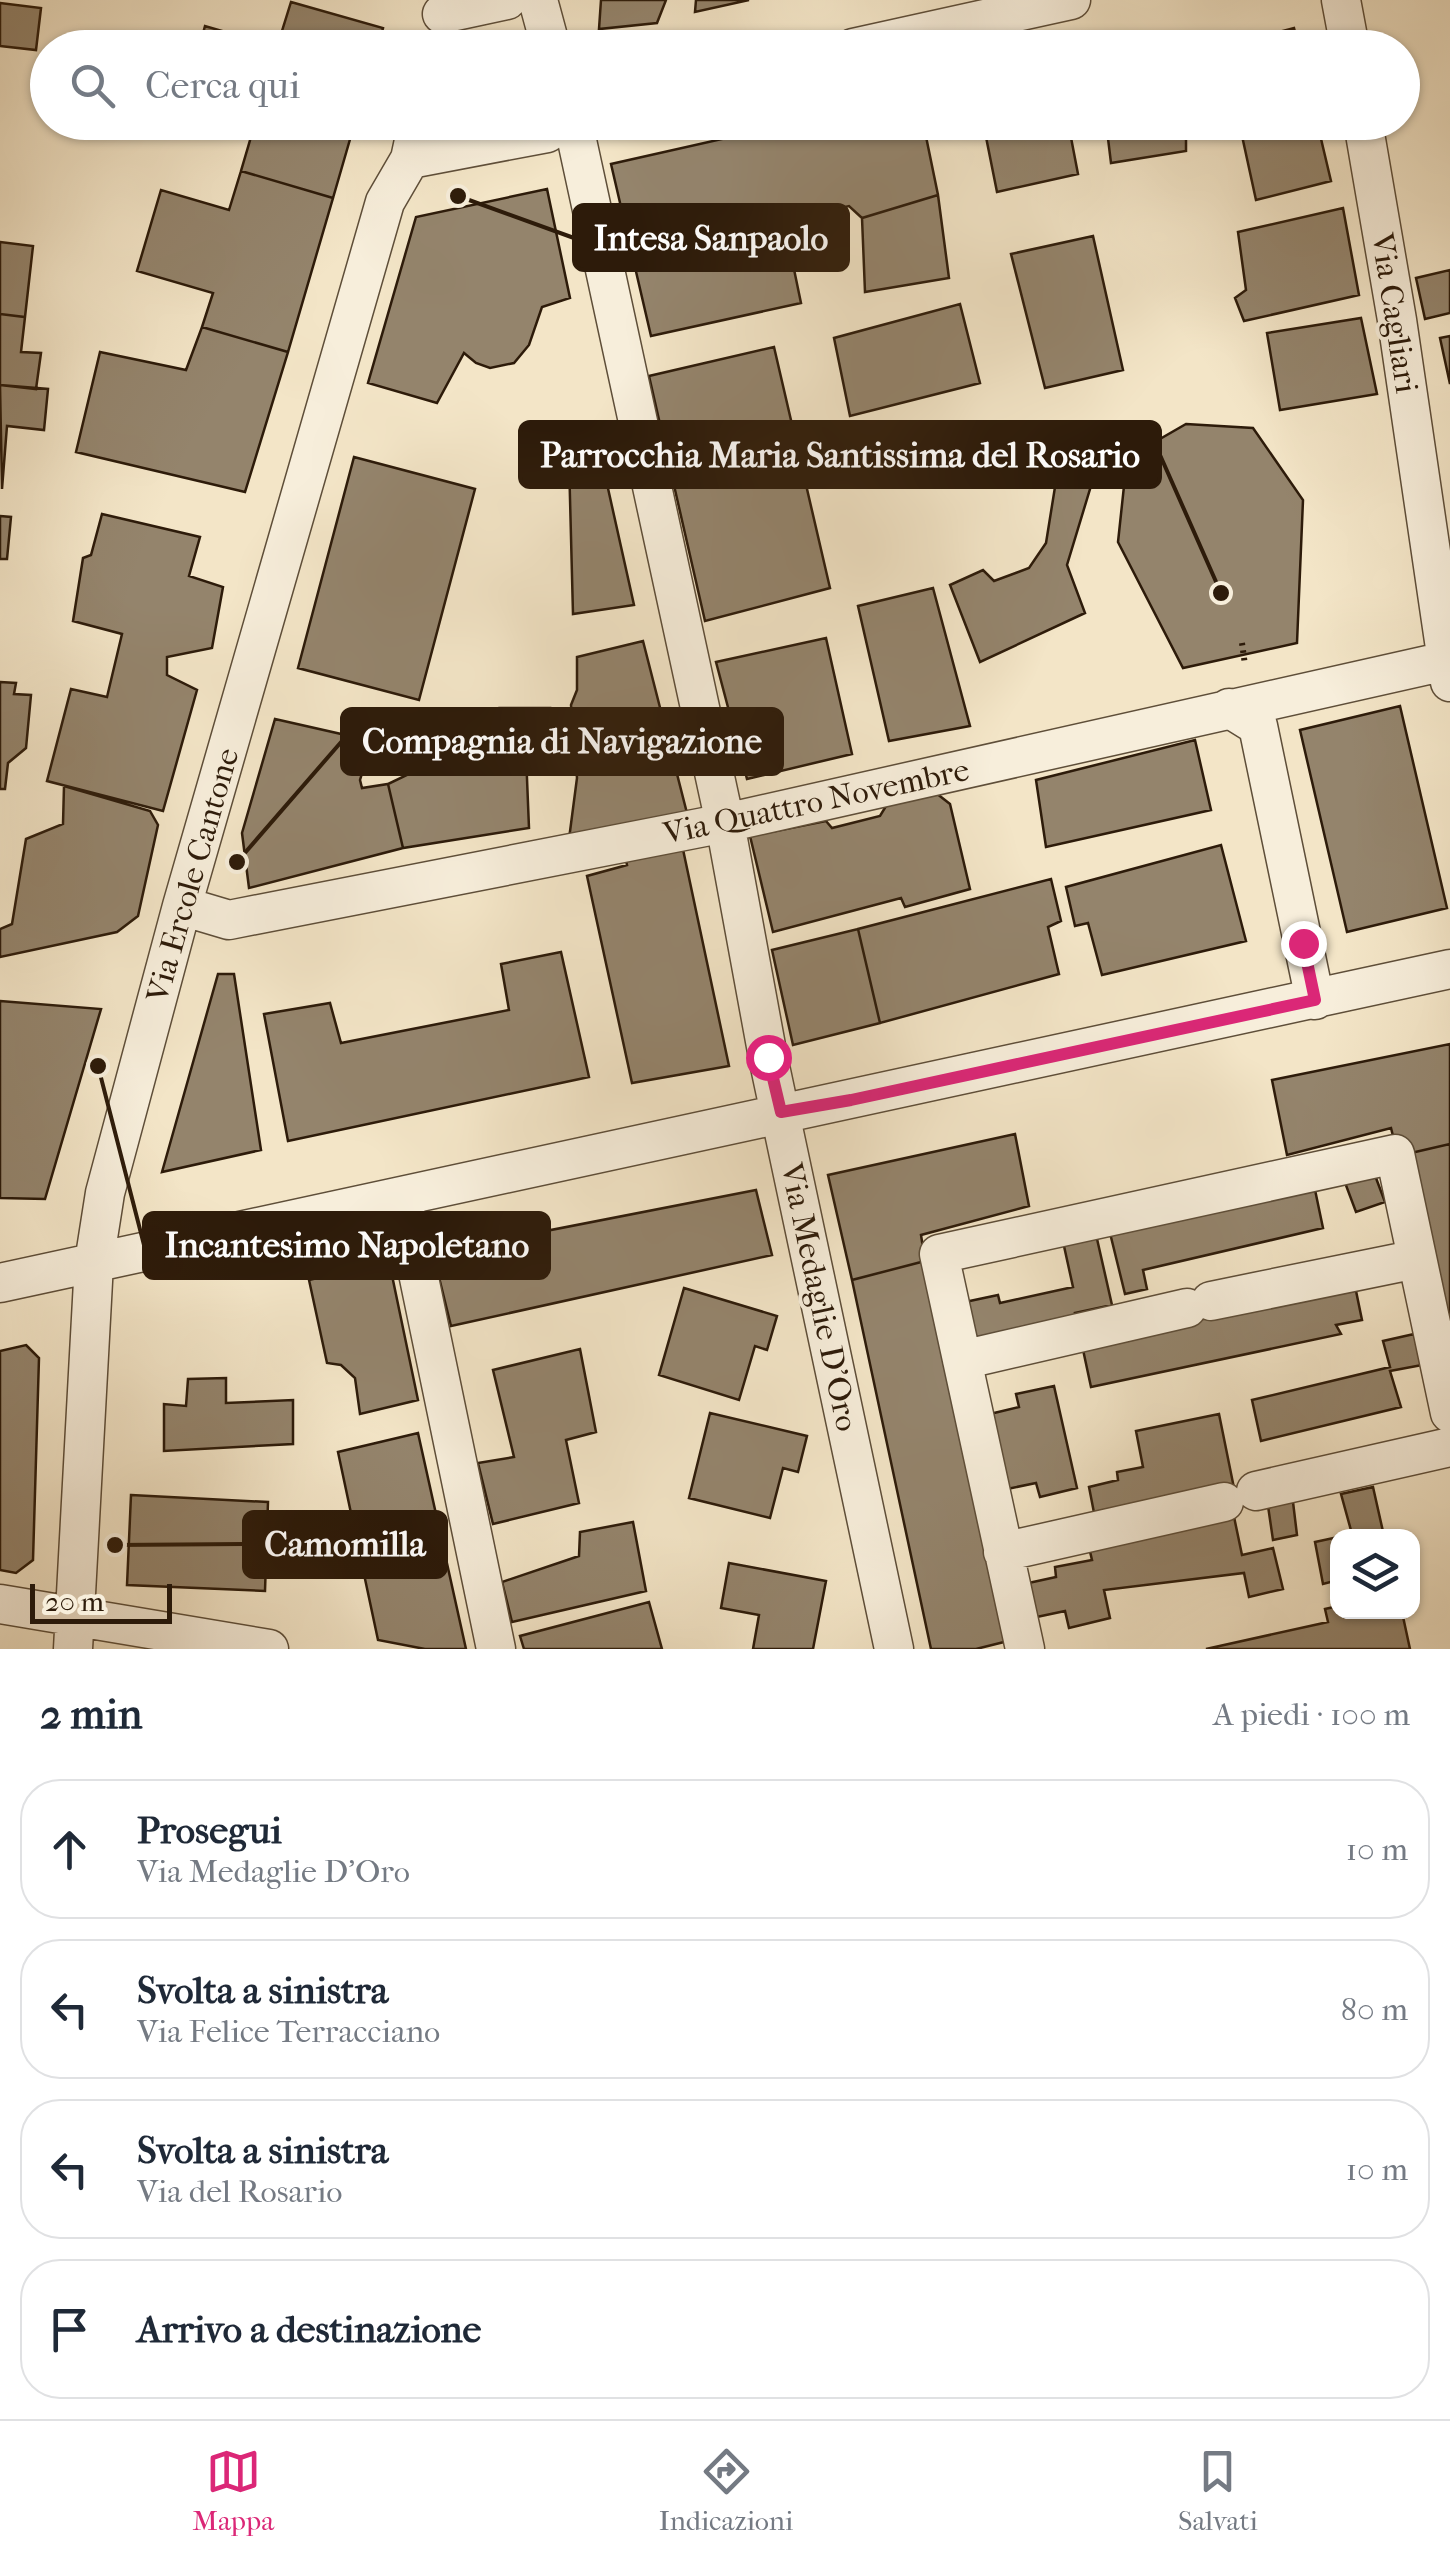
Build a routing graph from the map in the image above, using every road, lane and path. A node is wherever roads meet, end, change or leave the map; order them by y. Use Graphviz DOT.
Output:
graph roads {
  1 [pos="507,0"];
  2 [pos="538,0"];
  3 [pos="1071,0"];
  4 [pos="1342,0"];
  5 [pos="441,21"];
  6 [pos="547,30"];
  7 [pos="935,30"];
  8 [pos="1347,30"];
  9 [pos="414,140"];
  10 [pos="576,140"];
  11 [pos="1366,140"];
  12 [pos="1242,642"];
  13 [pos="1449,668"];
  14 [pos="1246,671"];
  15 [pos="1243,718"];
  16 [pos="725,823"];
  17 [pos="182,906"];
  18 [pos="1450,970"];
  19 [pos="1315,1000"];
  20 [pos="781,1112"];
  21 [pos="402,1196"];
  22 [pos="1417,1259"];
  23 [pos="94,1263"];
  24 [pos="0,1282"];
  25 [pos="962,1360"];
  26 [pos="1450,1413"];
  27 [pos="1450,1447"];
  28 [pos="1004,1552"];
  29 [pos="0,1604"];
  30 [pos="74,1633"];
  31 [pos="269,1649"];
  32 [pos="496,1649"];
  33 [pos="894,1649"];
  34 [pos="1025,1649"];
  1 -- 5 [label="street"];
  2 -- 6 [label="street"];
  3 -- 7 [label="street"];
  4 -- 8 [label="street"];
  9 -- 17 [label="street, Via Ercole Cantone"];
  10 -- 16 [label="street, Via Medaglie D'Oro"];
  11 -- 13 [label="street, Via Cagliari"];
  12 -- 14 [label="path"];
  13 -- 15 [label="street, Via Quattro Novembre"];
  15 -- 16 [label="street, Via Quattro Novembre"];
  15 -- 19 [label="street"];
  16 -- 17 [label="street, Via Quattro Novembre"];
  16 -- 20 [label="street, Via Medaglie D'Oro"];
  17 -- 23 [label="street, Via Ercole Cantone"];
  18 -- 19 [label="street"];
  19 -- 20 [label="street"];
  20 -- 21 [label="street"];
  20 -- 33 [label="street, Via Medaglie D'Oro"];
  21 -- 23 [label="street"];
  21 -- 32 [label="street"];
  22 -- 25 [label="street"];
  22 -- 25 [label="street"];
  22 -- 26 [label="street"];
  23 -- 24 [label="street"];
  23 -- 30 [label="street, Via Ercole Cantone"];
  25 -- 28 [label="street"];
  27 -- 28 [label="street"];
  28 -- 34 [label="street"];
  29 -- 30 [label="street"];
  30 -- 31 [label="street"];
}
